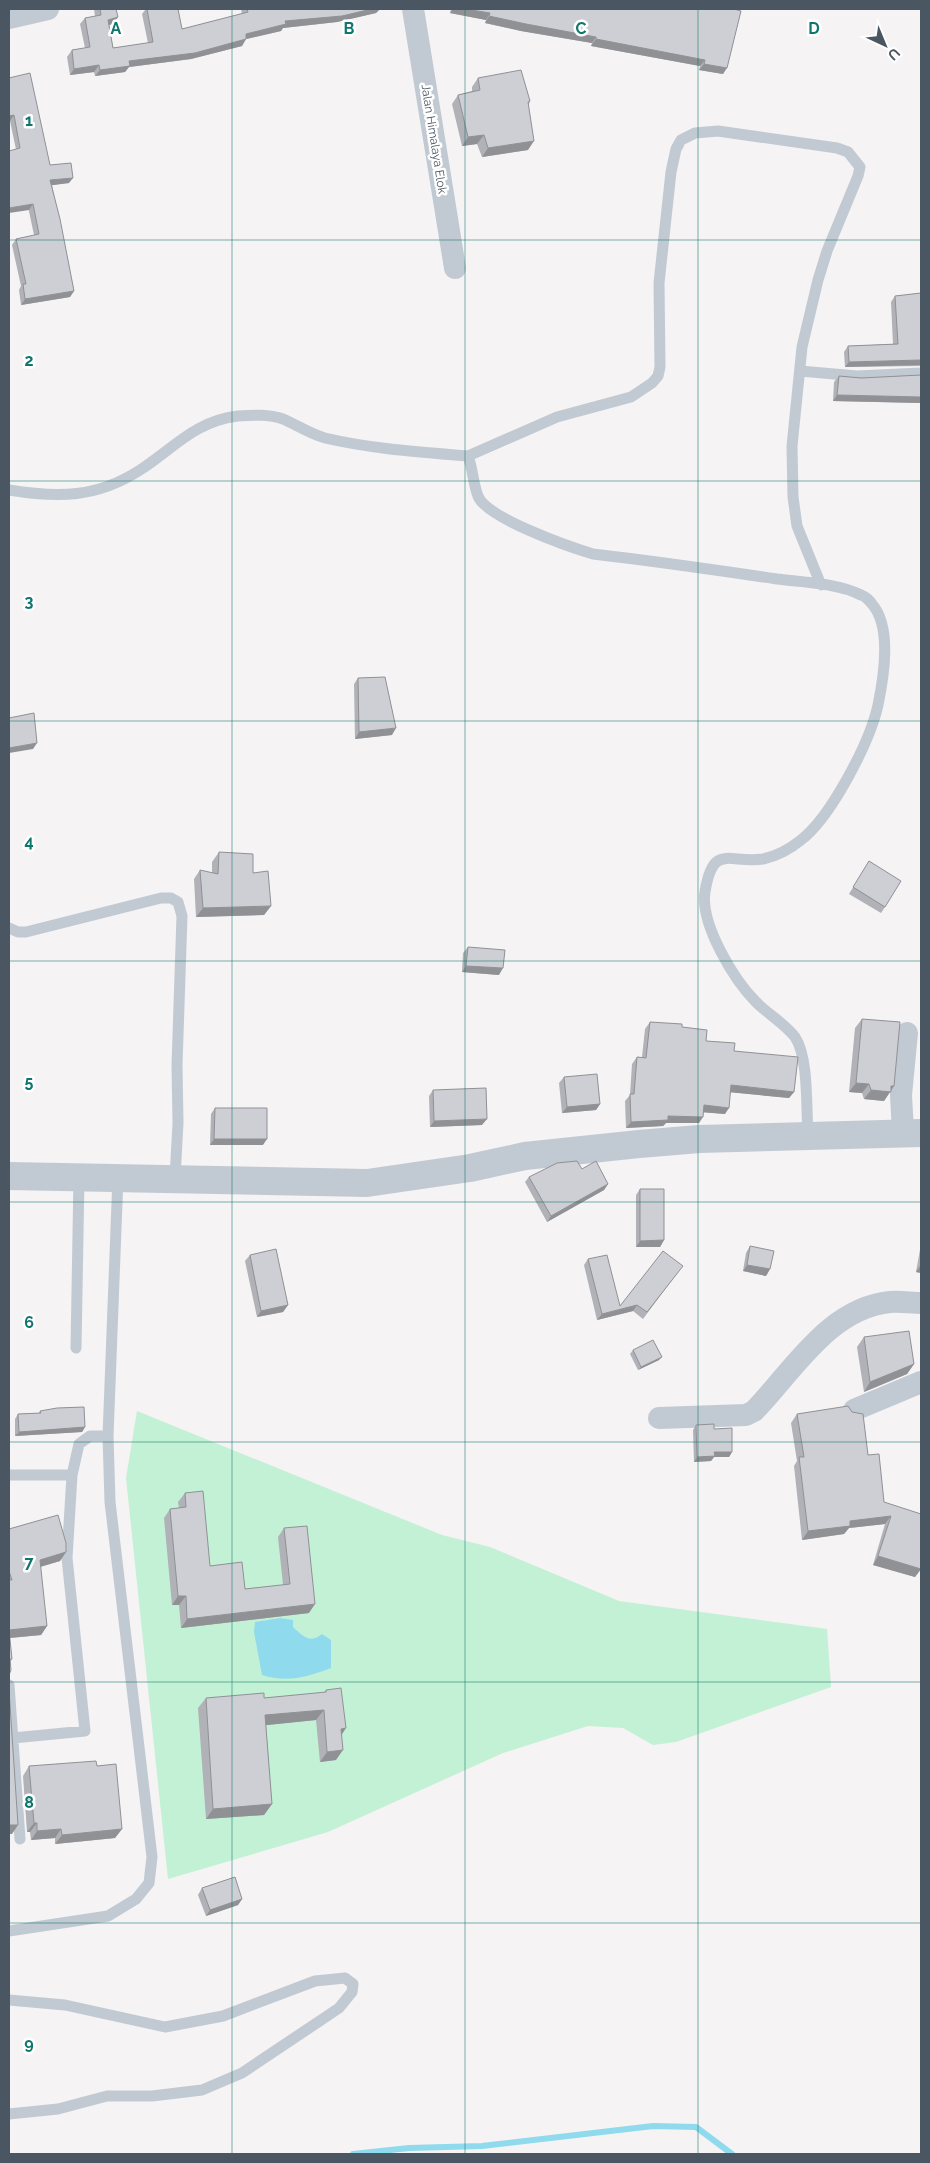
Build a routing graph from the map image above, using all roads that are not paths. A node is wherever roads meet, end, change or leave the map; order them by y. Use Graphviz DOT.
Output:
graph roads {
  1 [pos="48,9"];
  2 [pos="414,9"];
  3 [pos="9,18"];
  4 [pos="455,268"];
  5 [pos="800,371"];
  6 [pos="921,374"];
  7 [pos="468,456"];
  8 [pos="9,490"];
  9 [pos="821,585"];
  10 [pos="9,928"];
  11 [pos="907,1033"];
  12 [pos="912,1132"];
  13 [pos="808,1135"];
  14 [pos="9,1176"];
  15 [pos="78,1177"];
  16 [pos="118,1177"];
  17 [pos="175,1178"];
  18 [pos="921,1304"];
  19 [pos="76,1348"];
  20 [pos="921,1382"];
  21 [pos="854,1410"];
  22 [pos="660,1418"];
  23 [pos="108,1436"];
  24 [pos="9,1475"];
  25 [pos="72,1475"];
  26 [pos="9,1685"];
  27 [pos="13,1738"];
  28 [pos="20,1839"];
  29 [pos="9,1931"];
  30 [pos="9,2000"];
  31 [pos="9,2114"];
  1 -- 3 [label="street"];
  2 -- 4 [label="street, Jalan Himalaya Elok"];
  5 -- 6 [label="lane"];
  5 -- 7 [label="lane"];
  5 -- 9 [label="lane"];
  7 -- 8 [label="lane"];
  7 -- 9 [label="lane"];
  9 -- 13 [label="lane"];
  10 -- 17 [label="lane"];
  11 -- 12 [label="street"];
  12 -- 13 [label="street"];
  13 -- 17 [label="street"];
  14 -- 15 [label="street"];
  15 -- 16 [label="street"];
  15 -- 19 [label="lane"];
  16 -- 17 [label="street"];
  16 -- 23 [label="lane"];
  18 -- 22 [label="street"];
  20 -- 21 [label="street"];
  23 -- 25 [label="lane"];
  23 -- 29 [label="lane"];
  24 -- 25 [label="lane"];
  25 -- 27 [label="lane"];
  26 -- 27 [label="lane"];
  27 -- 28 [label="lane"];
  30 -- 31 [label="lane"];
}
